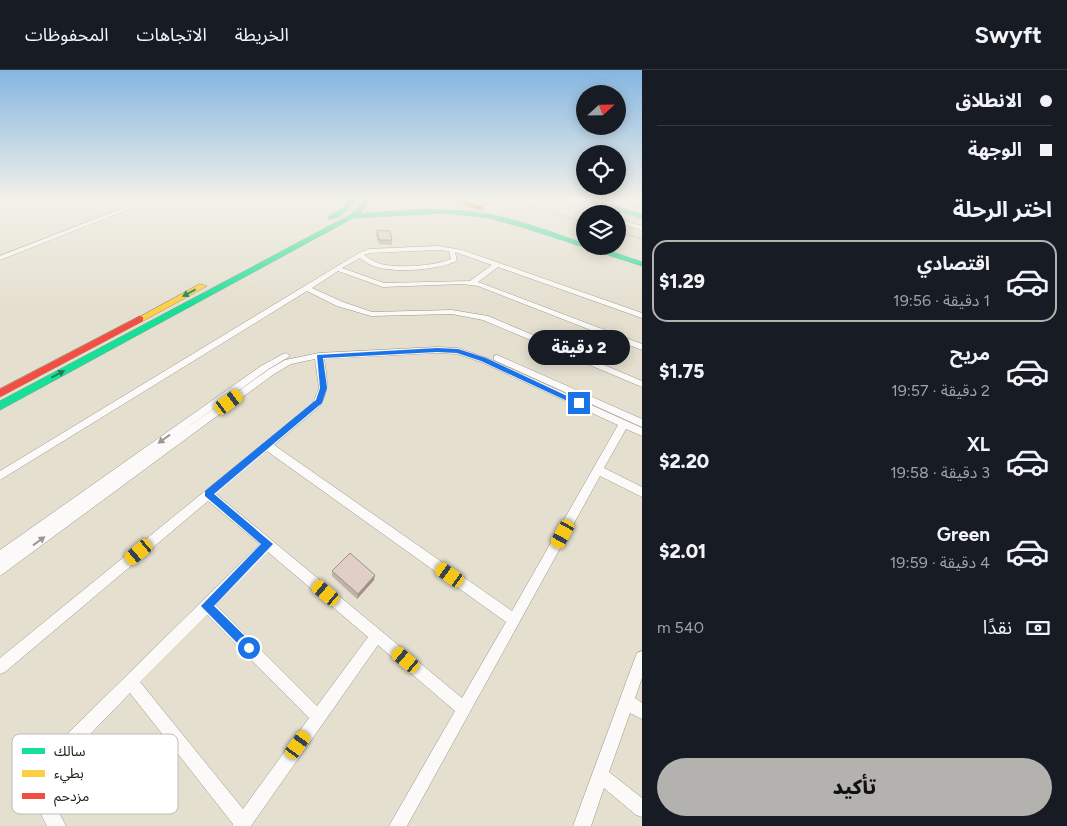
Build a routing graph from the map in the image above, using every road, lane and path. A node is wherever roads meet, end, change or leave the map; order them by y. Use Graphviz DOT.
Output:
graph roads {
  1 [pos="48,235"];
  2 [pos="58,235"];
  3 [pos="306,235"];
  4 [pos="308,235"];
  5 [pos="555,235"];
  6 [pos="302,238"];
  7 [pos="576,242"];
  8 [pos="451,249"];
  9 [pos="626,252"];
  10 [pos="0,254"];
  11 [pos="360,255"];
  12 [pos="614,255"];
  13 [pos="642,257"];
  14 [pos="0,258"];
  15 [pos="497,264"];
  16 [pos="642,264"];
  17 [pos="338,269"];
  18 [pos="472,283"];
  19 [pos="307,288"];
  20 [pos="642,316"];
  21 [pos="642,347"];
  22 [pos="398,349"];
  23 [pos="319,356"];
  24 [pos="251,382"];
  25 [pos="642,384"];
  26 [pos="24,386"];
  27 [pos="551,386"];
  28 [pos="0,393"];
  29 [pos="0,406"];
  30 [pos="642,423"];
  31 [pos="624,424"];
  32 [pos="642,432"];
  33 [pos="266,445"];
  34 [pos="598,470"];
  35 [pos="0,476"];
  36 [pos="104,488"];
  37 [pos="642,492"];
  38 [pos="208,494"];
  39 [pos="268,544"];
  40 [pos="0,557"];
  41 [pos="0,570"];
  42 [pos="207,606"];
  43 [pos="514,620"];
  44 [pos="377,635"];
  45 [pos="642,659"];
  46 [pos="0,667"];
  47 [pos="131,682"];
  48 [pos="626,701"];
  49 [pos="464,709"];
  50 [pos="642,712"];
  51 [pos="318,717"];
  52 [pos="79,734"];
  53 [pos="171,734"];
  54 [pos="178,743"];
  55 [pos="600,775"];
  56 [pos="642,809"];
  57 [pos="50,814"];
  58 [pos="242,825"];
  59 [pos="57,826"];
  60 [pos="398,826"];
  61 [pos="582,826"];
  1 -- 10 [label="street"];
  2 -- 14 [label="street"];
  3 -- 6 [label="main road"];
  4 -- 6 [label="main road"];
  5 -- 7 [label="main road"];
  6 -- 26 [label="main road"];
  8 -- 11 [label="street"];
  8 -- 11 [label="street"];
  8 -- 15 [label="street"];
  9 -- 13 [label="main road"];
  11 -- 17 [label="street"];
  12 -- 16 [label="main road"];
  15 -- 18 [label="street"];
  15 -- 20 [label="street"];
  17 -- 18 [label="street"];
  17 -- 19 [label="street"];
  18 -- 21 [label="street"];
  19 -- 25 [label="street"];
  19 -- 35 [label="street"];
  22 -- 23 [label="street"];
  22 -- 24 [label="street"];
  22 -- 27 [label="street"];
  23 -- 24 [label="street"];
  23 -- 33 [label="street"];
  24 -- 36 [label="street"];
  26 -- 28 [label="main road"];
  26 -- 29 [label="main road"];
  27 -- 30 [label="street"];
  27 -- 31 [label="street"];
  31 -- 32 [label="street"];
  31 -- 34 [label="street"];
  33 -- 38 [label="street"];
  33 -- 43 [label="street"];
  34 -- 37 [label="street"];
  34 -- 43 [label="street"];
  36 -- 40 [label="street"];
  41 -- 36 [label="street, one-way"];
  38 -- 39 [label="street"];
  38 -- 46 [label="street"];
  39 -- 42 [label="street"];
  39 -- 44 [label="street"];
  42 -- 47 [label="street"];
  42 -- 51 [label="street"];
  43 -- 49 [label="street"];
  44 -- 49 [label="street"];
  44 -- 51 [label="street"];
  45 -- 48 [label="street"];
  47 -- 52 [label="street"];
  47 -- 53 [label="street"];
  48 -- 50 [label="street"];
  48 -- 55 [label="street"];
  49 -- 60 [label="street"];
  51 -- 58 [label="street"];
  54 -- 58 [label="street"];
  55 -- 56 [label="street"];
  55 -- 61 [label="street"];
  57 -- 59 [label="street"];
}
